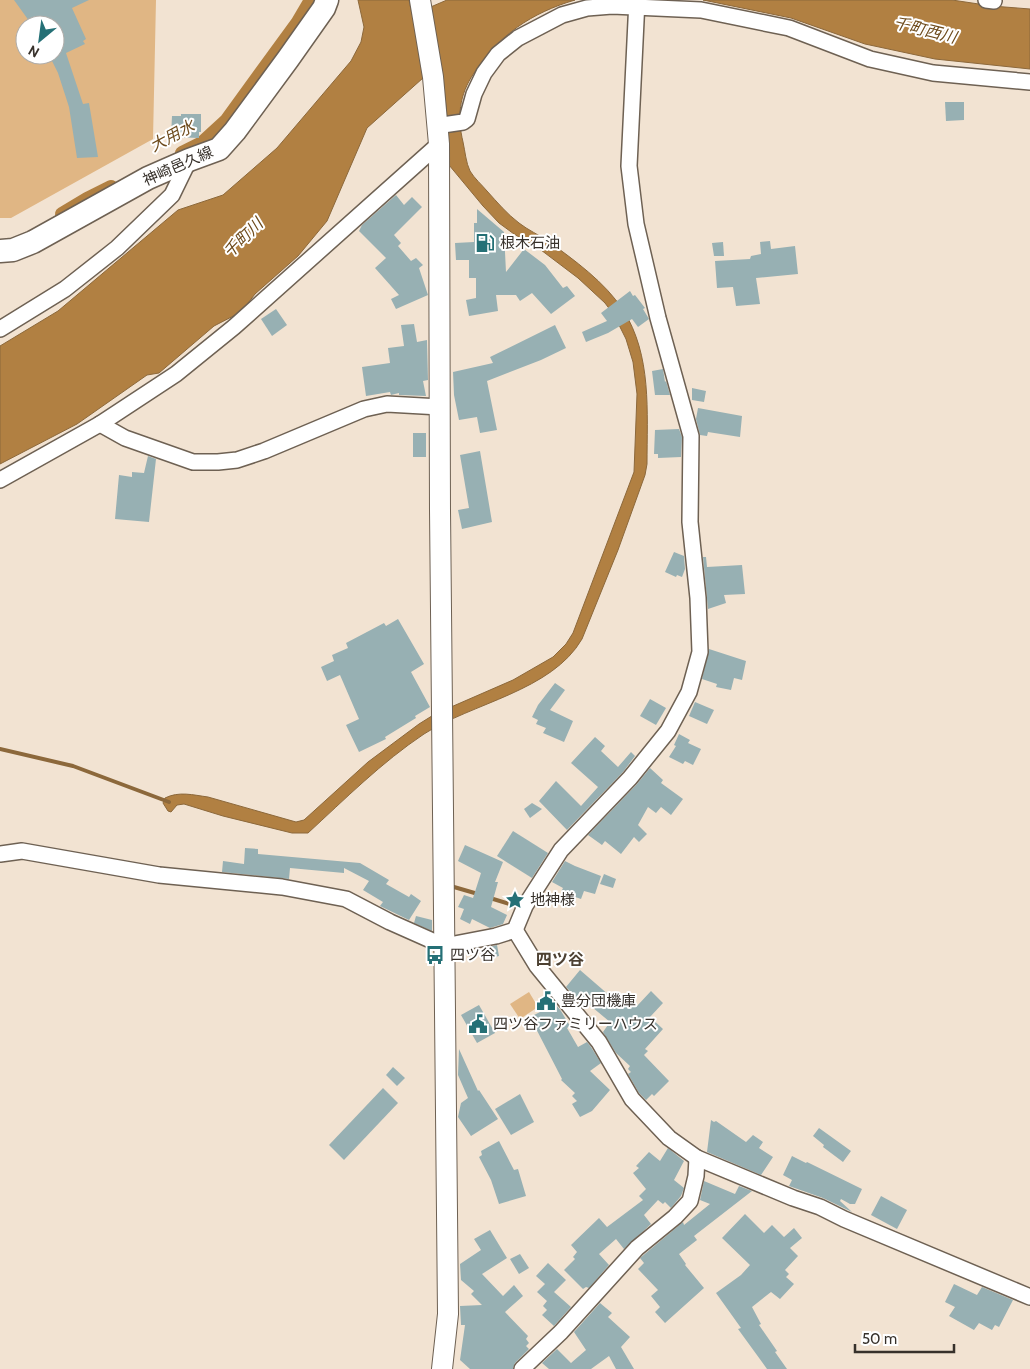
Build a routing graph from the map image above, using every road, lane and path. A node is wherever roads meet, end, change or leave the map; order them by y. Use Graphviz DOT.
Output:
graph roads {
  1 [pos="327,0"];
  2 [pos="422,3"];
  3 [pos="637,3"];
  4 [pos="1030,82"];
  5 [pos="439,132"];
  6 [pos="189,160"];
  7 [pos="0,252"];
  8 [pos="0,329"];
  9 [pos="440,408"];
  10 [pos="100,424"];
  11 [pos="0,480"];
  12 [pos="0,854"];
  13 [pos="515,930"];
  14 [pos="444,946"];
  15 [pos="697,1158"];
  16 [pos="1030,1297"];
  17 [pos="442,1369"];
  18 [pos="522,1369"];
  1 -- 6 [label="main road, 神崎邑久線"];
  2 -- 5 [label="street"];
  3 -- 4 [label="street"];
  3 -- 5 [label="street"];
  3 -- 13 [label="street"];
  5 -- 9 [label="street"];
  5 -- 10 [label="street"];
  6 -- 7 [label="main road, 神崎邑久線"];
  6 -- 8 [label="street"];
  9 -- 10 [label="street"];
  9 -- 14 [label="street"];
  10 -- 11 [label="street"];
  12 -- 14 [label="street"];
  13 -- 14 [label="street"];
  13 -- 15 [label="street"];
  14 -- 17 [label="street"];
  15 -- 16 [label="street"];
  15 -- 18 [label="street"];
}
